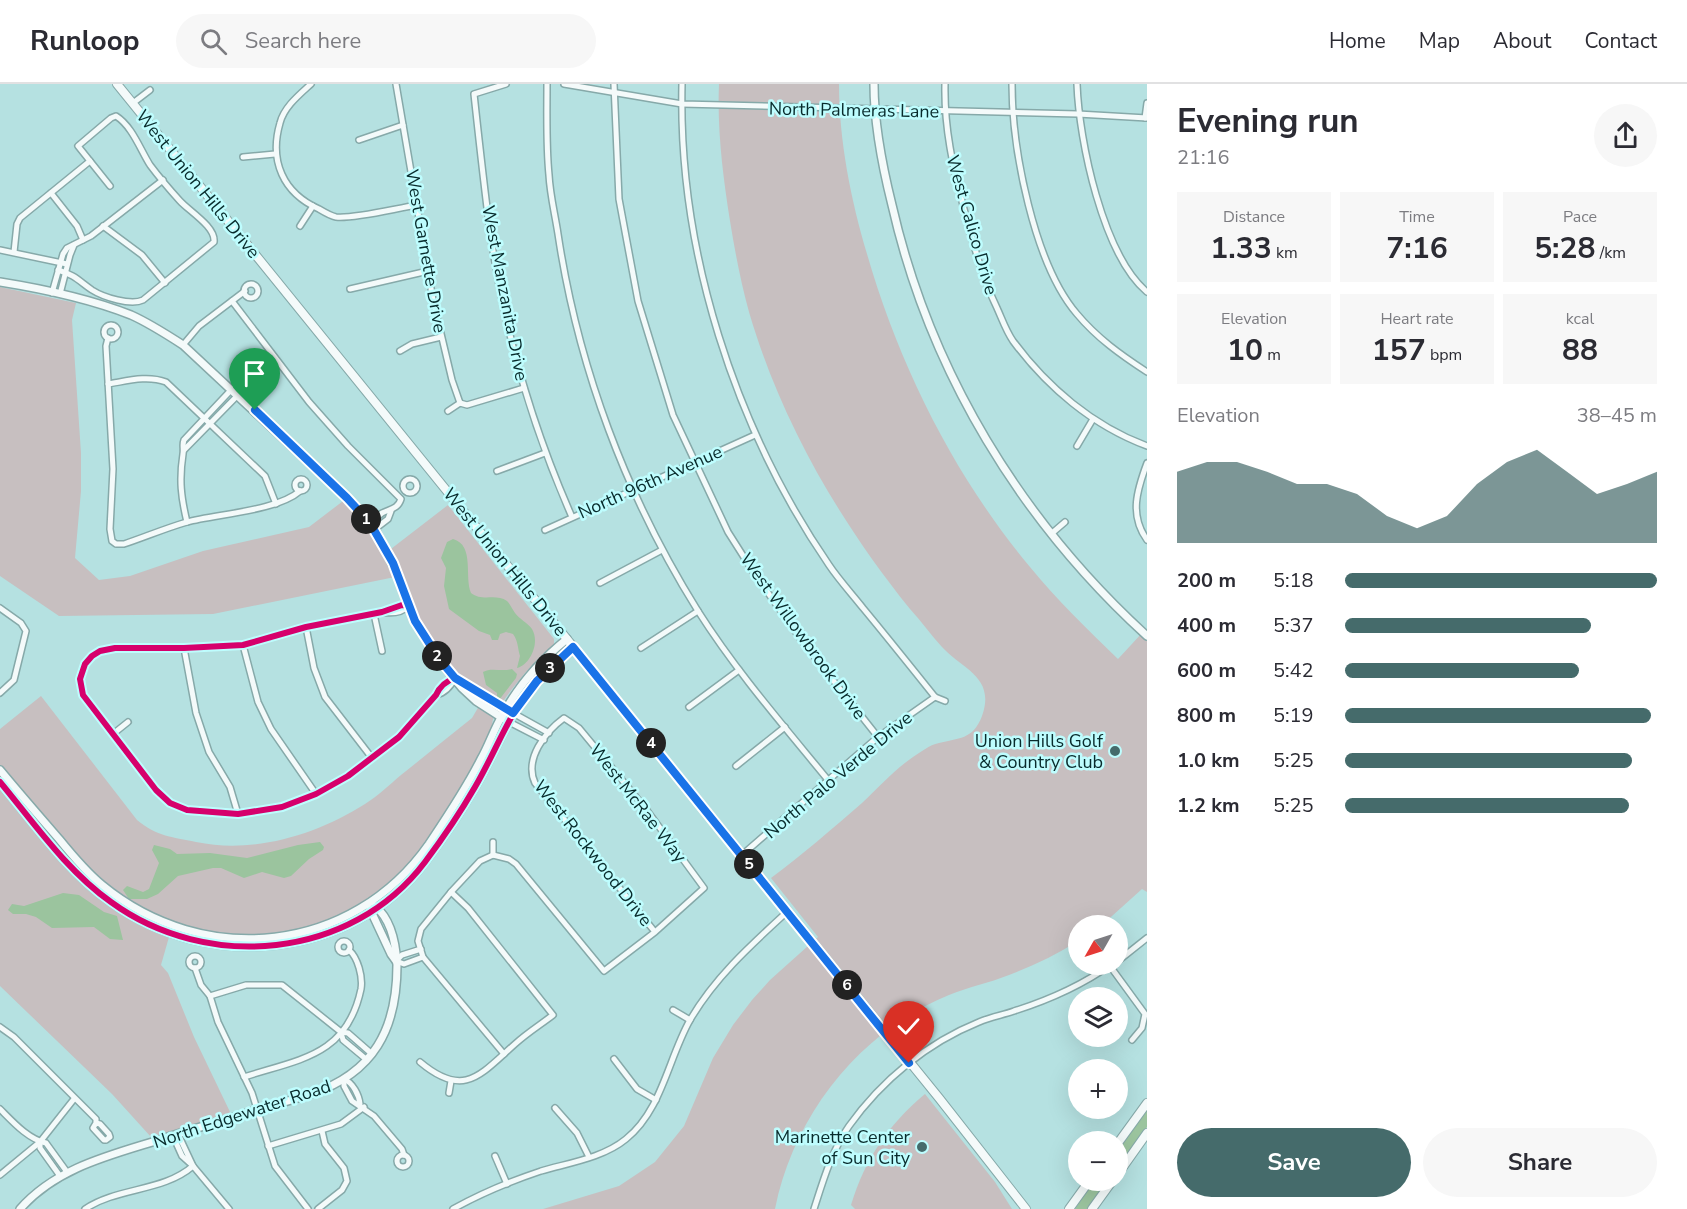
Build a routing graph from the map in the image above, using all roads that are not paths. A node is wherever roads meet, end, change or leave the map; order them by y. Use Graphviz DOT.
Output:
graph roads {
  1 [pos="117,84"];
  2 [pos="311,84"];
  3 [pos="396,84"];
  4 [pos="506,84"];
  5 [pos="547,84"];
  6 [pos="564,84"];
  7 [pos="614,84"];
  8 [pos="682,84"];
  9 [pos="874,84"];
  10 [pos="945,84"];
  11 [pos="1011,84"];
  12 [pos="1077,84"];
  13 [pos="150,90"];
  14 [pos="614,94"];
  15 [pos="133,103"];
  16 [pos="682,104"];
  17 [pos="1147,104"];
  18 [pos="874,109"];
  19 [pos="945,112"];
  20 [pos="1012,114"];
  21 [pos="1078,114"];
  22 [pos="1146,118"];
  23 [pos="403,125"];
  24 [pos="359,140"];
  25 [pos="275,154"];
  26 [pos="243,157"];
  27 [pos="90,161"];
  28 [pos="163,180"];
  29 [pos="110,186"];
  30 [pos="51,193"];
  31 [pos="418,205"];
  32 [pos="313,206"];
  33 [pos="103,226"];
  34 [pos="300,226"];
  35 [pos="83,240"];
  36 [pos="0,250"];
  37 [pos="14,252"];
  38 [pos="64,263"];
  39 [pos="58,270"];
  40 [pos="428,271"];
  41 [pos="65,272"];
  42 [pos="0,282"];
  43 [pos="165,283"];
  44 [pos="350,289"];
  45 [pos="245,291"];
  46 [pos="1147,292"];
  47 [pos="56,294"];
  48 [pos="232,301"];
  49 [pos="441,337"];
  50 [pos="108,338"];
  51 [pos="183,345"];
  52 [pos="400,351"];
  53 [pos="1147,372"];
  54 [pos="108,384"];
  55 [pos="524,388"];
  56 [pos="232,389"];
  57 [pos="238,395"];
  58 [pos="459,403"];
  59 [pos="448,411"];
  60 [pos="204,418"];
  61 [pos="1093,419"];
  62 [pos="210,424"];
  63 [pos="755,435"];
  64 [pos="1077,446"];
  65 [pos="1147,446"];
  66 [pos="184,450"];
  67 [pos="545,453"];
  68 [pos="694,462"];
  69 [pos="1147,463"];
  70 [pos="497,471"];
  71 [pos="405,490"];
  72 [pos="632,490"];
  73 [pos="300,491"];
  74 [pos="400,499"];
  75 [pos="276,504"];
  76 [pos="572,517"];
  77 [pos="187,522"];
  78 [pos="1065,522"];
  79 [pos="372,526"];
  80 [pos="545,530"];
  81 [pos="1051,534"];
  82 [pos="1147,540"];
  83 [pos="662,550"];
  84 [pos="600,583"];
  85 [pos="409,606"];
  86 [pos="0,608"];
  87 [pos="698,611"];
  88 [pos="374,614"];
  89 [pos="306,627"];
  90 [pos="1147,636"];
  91 [pos="567,639"];
  92 [pos="243,645"];
  93 [pos="573,647"];
  94 [pos="184,648"];
  95 [pos="641,648"];
  96 [pos="382,651"];
  97 [pos="739,669"];
  98 [pos="455,678"];
  99 [pos="0,693"];
  100 [pos="934,697"];
  101 [pos="945,701"];
  102 [pos="689,707"];
  103 [pos="506,709"];
  104 [pos="513,713"];
  105 [pos="501,716"];
  106 [pos="128,722"];
  107 [pos="509,722"];
  108 [pos="784,727"];
  109 [pos="549,733"];
  110 [pos="113,734"];
  111 [pos="878,737"];
  112 [pos="544,740"];
  113 [pos="372,758"];
  114 [pos="736,766"];
  115 [pos="0,770"];
  116 [pos="828,780"];
  117 [pos="4,783"];
  118 [pos="316,794"];
  119 [pos="238,814"];
  120 [pos="493,842"];
  121 [pos="493,855"];
  122 [pos="742,855"];
  123 [pos="451,891"];
  124 [pos="373,907"];
  125 [pos="788,911"];
  126 [pos="655,932"];
  127 [pos="1147,938"];
  128 [pos="420,949"];
  129 [pos="349,950"];
  130 [pos="1128,953"];
  131 [pos="423,957"];
  132 [pos="396,961"];
  133 [pos="195,968"];
  134 [pos="1094,975"];
  135 [pos="1118,975"];
  136 [pos="210,996"];
  137 [pos="673,1010"];
  138 [pos="690,1020"];
  139 [pos="0,1027"];
  140 [pos="341,1032"];
  141 [pos="1132,1040"];
  142 [pos="504,1054"];
  143 [pos="369,1057"];
  144 [pos="614,1059"];
  145 [pos="420,1062"];
  146 [pos="909,1063"];
  147 [pos="244,1077"];
  148 [pos="344,1079"];
  149 [pos="451,1081"];
  150 [pos="449,1093"];
  151 [pos="74,1099"];
  152 [pos="656,1100"];
  153 [pos="1147,1103"];
  154 [pos="362,1106"];
  155 [pos="555,1108"];
  156 [pos="0,1109"];
  157 [pos="258,1110"];
  158 [pos="96,1123"];
  159 [pos="322,1131"];
  160 [pos="1127,1131"];
  161 [pos="1147,1133"];
  162 [pos="175,1135"];
  163 [pos="40,1142"];
  164 [pos="268,1146"];
  165 [pos="404,1155"];
  166 [pos="495,1156"];
  167 [pos="589,1156"];
  168 [pos="1128,1160"];
  169 [pos="193,1166"];
  170 [pos="63,1174"];
  171 [pos="0,1175"];
  172 [pos="507,1184"];
  173 [pos="1082,1191"];
  174 [pos="1105,1191"];
  175 [pos="20,1209"];
  176 [pos="85,1209"];
  177 [pos="229,1209"];
  178 [pos="308,1209"];
  179 [pos="318,1209"];
  180 [pos="453,1209"];
  181 [pos="814,1209"];
  182 [pos="1026,1209"];
  183 [pos="1069,1209"];
  184 [pos="1092,1209"];
  1 -- 15 [label="main road, West Union Hills Drive"];
  2 -- 25 [label="street"];
  3 -- 23 [label="street, West Garnette Drive"];
  4 -- 55 [label="street, West Manzanita Drive"];
  5 -- 72 [label="street"];
  6 -- 14 [label="street, North Palmeras Lane"];
  7 -- 14 [label="street, West Willowbrook Drive"];
  8 -- 16 [label="street"];
  9 -- 18 [label="street"];
  10 -- 19 [label="street, West Calico Drive"];
  11 -- 20 [label="street"];
  12 -- 21 [label="street"];
  13 -- 15 [label="street"];
  14 -- 16 [label="street, North Palmeras Lane"];
  14 -- 68 [label="street, West Willowbrook Drive"];
  15 -- 91 [label="main road, West Union Hills Drive"];
  16 -- 18 [label="street, North Palmeras Lane"];
  16 -- 63 [label="street"];
  17 -- 22 [label="street"];
  18 -- 19 [label="street, North Palmeras Lane"];
  18 -- 81 [label="street"];
  19 -- 20 [label="street, North Palmeras Lane"];
  19 -- 61 [label="street, West Calico Drive"];
  20 -- 21 [label="street, North Palmeras Lane"];
  20 -- 53 [label="street"];
  21 -- 22 [label="street, North Palmeras Lane"];
  21 -- 46 [label="street"];
  23 -- 24 [label="street"];
  23 -- 31 [label="street, West Garnette Drive"];
  25 -- 26 [label="street"];
  25 -- 32 [label="street"];
  27 -- 28 [label="street"];
  27 -- 29 [label="street"];
  27 -- 30 [label="street"];
  28 -- 33 [label="street"];
  28 -- 43 [label="street"];
  30 -- 35 [label="street"];
  30 -- 37 [label="street"];
  31 -- 32 [label="street"];
  31 -- 40 [label="street, West Garnette Drive"];
  32 -- 34 [label="street"];
  33 -- 35 [label="street"];
  33 -- 43 [label="street"];
  35 -- 38 [label="street"];
  36 -- 37 [label="street"];
  37 -- 38 [label="street"];
  38 -- 39 [label="street"];
  38 -- 41 [label="street"];
  39 -- 41 [label="street"];
  39 -- 47 [label="street"];
  40 -- 44 [label="street"];
  40 -- 49 [label="street, West Garnette Drive"];
  41 -- 43 [label="street"];
  41 -- 47 [label="street"];
  42 -- 47 [label="street"];
  45 -- 48 [label="street"];
  47 -- 51 [label="street"];
  48 -- 51 [label="street"];
  48 -- 74 [label="street"];
  49 -- 52 [label="street"];
  49 -- 58 [label="street, West Garnette Drive"];
  50 -- 54 [label="street"];
  51 -- 56 [label="street"];
  54 -- 60 [label="street"];
  54 -- 77 [label="street"];
  55 -- 58 [label="street"];
  55 -- 67 [label="street, West Manzanita Drive"];
  56 -- 57 [label="street"];
  56 -- 60 [label="street"];
  57 -- 62 [label="street"];
  57 -- 79 [label="street"];
  58 -- 59 [label="street"];
  60 -- 62 [label="street"];
  60 -- 66 [label="street"];
  61 -- 64 [label="street"];
  61 -- 65 [label="street, West Calico Drive"];
  62 -- 66 [label="street"];
  62 -- 75 [label="street"];
  63 -- 68 [label="street, North 96th Avenue"];
  63 -- 100 [label="street"];
  66 -- 77 [label="street"];
  67 -- 70 [label="street"];
  67 -- 76 [label="street, West Manzanita Drive"];
  68 -- 72 [label="street, North 96th Avenue"];
  68 -- 111 [label="street, West Willowbrook Drive"];
  69 -- 82 [label="street"];
  71 -- 74 [label="street"];
  72 -- 76 [label="street, North 96th Avenue"];
  72 -- 83 [label="street"];
  73 -- 75 [label="street"];
  74 -- 79 [label="street"];
  75 -- 77 [label="street"];
  76 -- 80 [label="street, North 96th Avenue"];
  78 -- 81 [label="street"];
  79 -- 85 [label="street"];
  81 -- 90 [label="street"];
  83 -- 84 [label="street"];
  83 -- 87 [label="street"];
  85 -- 88 [label="street"];
  85 -- 98 [label="street"];
  86 -- 99 [label="street"];
  87 -- 95 [label="street"];
  87 -- 97 [label="street"];
  88 -- 89 [label="street"];
  88 -- 96 [label="street"];
  89 -- 92 [label="street"];
  89 -- 113 [label="street"];
  91 -- 93 [label="main road, West Union Hills Drive"];
  91 -- 103 [label="street"];
  92 -- 94 [label="street"];
  92 -- 118 [label="street"];
  93 -- 104 [label="street"];
  93 -- 122 [label="main road, West Union Hills Drive"];
  94 -- 110 [label="street"];
  94 -- 119 [label="street"];
  97 -- 102 [label="street"];
  97 -- 108 [label="street"];
  98 -- 103 [label="street"];
  98 -- 105 [label="street"];
  98 -- 113 [label="street"];
  100 -- 101 [label="street"];
  100 -- 111 [label="street, North Palo Verde Drive"];
  103 -- 104 [label="street"];
  103 -- 105 [label="street"];
  104 -- 107 [label="street"];
  104 -- 109 [label="street"];
  105 -- 107 [label="street"];
  105 -- 124 [label="street"];
  106 -- 110 [label="street"];
  107 -- 112 [label="street"];
  107 -- 124 [label="street"];
  108 -- 114 [label="street"];
  108 -- 116 [label="street"];
  109 -- 112 [label="street"];
  109 -- 126 [label="street, West McRae Way"];
  110 -- 119 [label="street"];
  111 -- 116 [label="street, North Palo Verde Drive"];
  112 -- 126 [label="street, West Rockwood Drive"];
  113 -- 118 [label="street"];
  115 -- 117 [label="street"];
  116 -- 122 [label="street, North Palo Verde Drive"];
  117 -- 124 [label="street"];
  118 -- 119 [label="street"];
  120 -- 121 [label="street"];
  121 -- 123 [label="street"];
  121 -- 126 [label="street"];
  122 -- 125 [label="main road, West Union Hills Drive"];
  123 -- 128 [label="street"];
  123 -- 142 [label="street"];
  124 -- 132 [label="street, North Edgewater Road"];
  125 -- 138 [label="street"];
  125 -- 146 [label="main road, West Union Hills Drive"];
  127 -- 130 [label="street"];
  128 -- 131 [label="street"];
  128 -- 132 [label="street"];
  129 -- 140 [label="street"];
  131 -- 132 [label="street"];
  131 -- 142 [label="street"];
  132 -- 143 [label="street, North Edgewater Road"];
  133 -- 136 [label="street"];
  134 -- 146 [label="street"];
  135 -- 141 [label="street"];
  136 -- 140 [label="street"];
  136 -- 147 [label="street"];
  137 -- 138 [label="street"];
  138 -- 152 [label="street"];
  139 -- 151 [label="street"];
  140 -- 143 [label="street"];
  140 -- 147 [label="street"];
  142 -- 149 [label="street"];
  143 -- 148 [label="street, North Edgewater Road"];
  144 -- 152 [label="street"];
  145 -- 149 [label="street"];
  146 -- 181 [label="street"];
  146 -- 182 [label="main road, West Union Hills Drive"];
  147 -- 157 [label="street"];
  148 -- 154 [label="street"];
  148 -- 157 [label="street, North Edgewater Road"];
  149 -- 150 [label="street"];
  151 -- 158 [label="street"];
  151 -- 163 [label="street"];
  152 -- 167 [label="street"];
  153 -- 160 [label="main road"];
  154 -- 159 [label="street"];
  154 -- 165 [label="street"];
  155 -- 167 [label="street"];
  156 -- 163 [label="street"];
  157 -- 162 [label="street, North Edgewater Road"];
  157 -- 164 [label="street"];
  159 -- 164 [label="street"];
  159 -- 179 [label="street"];
  161 -- 168 [label="main road"];
  162 -- 169 [label="street"];
  162 -- 170 [label="street, North Edgewater Road"];
  163 -- 170 [label="street"];
  163 -- 171 [label="street"];
  164 -- 178 [label="street"];
  166 -- 172 [label="street"];
  167 -- 172 [label="street"];
  169 -- 176 [label="street"];
  169 -- 177 [label="street"];
  170 -- 175 [label="street, North Edgewater Road"];
  172 -- 180 [label="street"];
  173 -- 183 [label="main road"];
  174 -- 184 [label="main road"];
}
